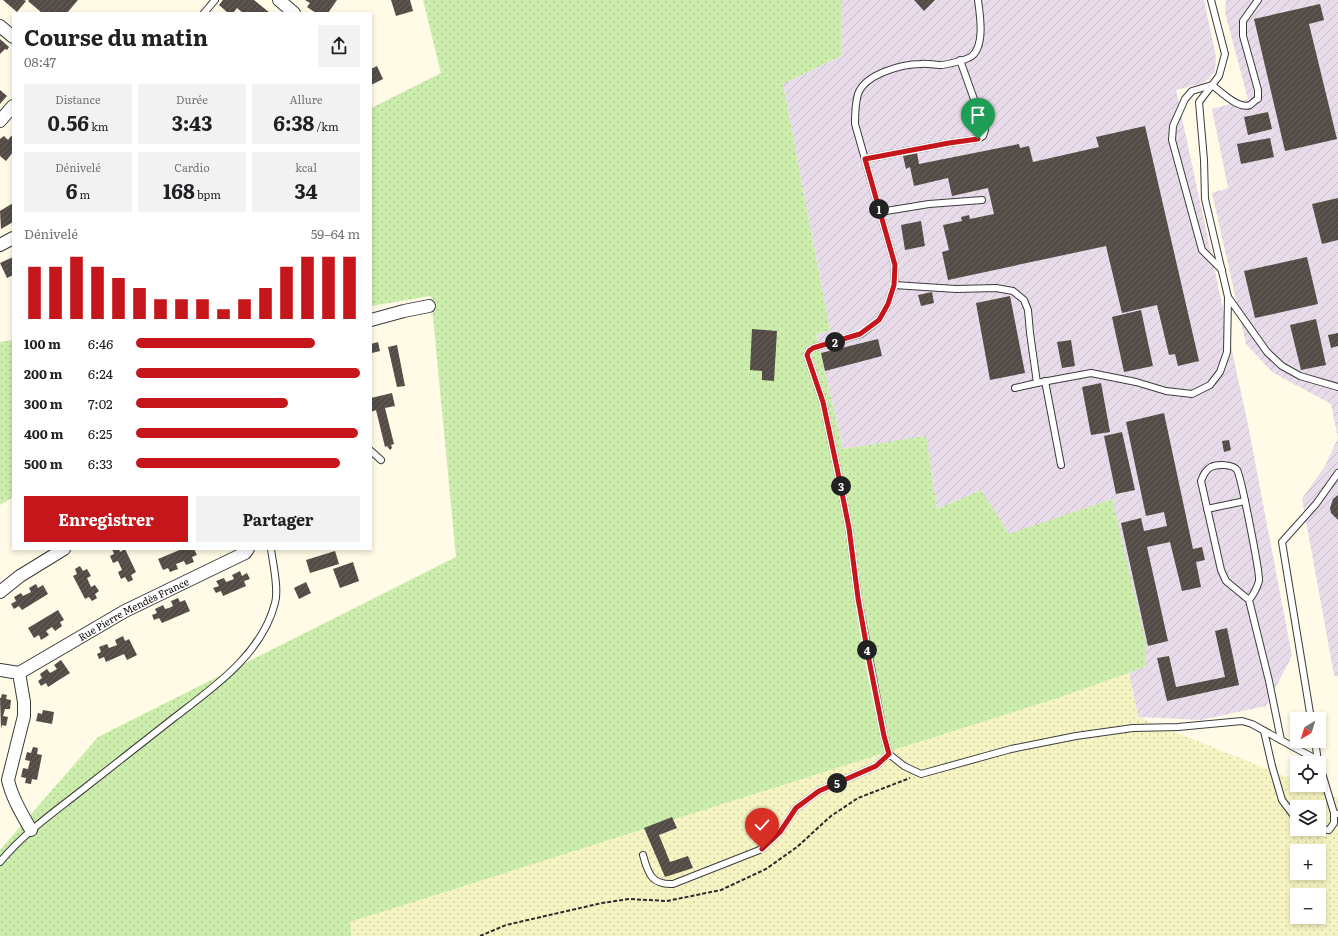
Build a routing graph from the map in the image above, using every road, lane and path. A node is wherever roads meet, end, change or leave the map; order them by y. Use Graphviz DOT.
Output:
graph roads {
  1 [pos="215,0"];
  2 [pos="279,0"];
  3 [pos="978,0"];
  4 [pos="1211,0"];
  5 [pos="1258,0"];
  6 [pos="205,12"];
  7 [pos="293,12"];
  8 [pos="0,26"];
  9 [pos="12,36"];
  10 [pos="960,60"];
  11 [pos="1212,85"];
  12 [pos="12,107"];
  13 [pos="0,121"];
  14 [pos="865,159"];
  15 [pos="982,200"];
  16 [pos="880,212"];
  17 [pos="12,239"];
  18 [pos="0,245"];
  19 [pos="1222,270"];
  20 [pos="894,285"];
  21 [pos="1228,297"];
  22 [pos="429,306"];
  23 [pos="372,320"];
  24 [pos="1045,381"];
  25 [pos="1037,383"];
  26 [pos="1338,387"];
  27 [pos="1015,388"];
  28 [pos="372,452"];
  29 [pos="381,460"];
  30 [pos="1061,465"];
  31 [pos="1338,473"];
  32 [pos="1245,502"];
  33 [pos="1207,509"];
  34 [pos="62,550"];
  35 [pos="248,550"];
  36 [pos="271,550"];
  37 [pos="0,592"];
  38 [pos="1250,600"];
  39 [pos="0,670"];
  40 [pos="18,673"];
  41 [pos="1310,712"];
  42 [pos="1264,731"];
  43 [pos="1281,740"];
  44 [pos="889,754"];
  45 [pos="1309,756"];
  46 [pos="1326,783"];
  47 [pos="4,784"];
  48 [pos="1290,811"];
  49 [pos="1336,814"];
  50 [pos="31,830"];
  51 [pos="1326,830"];
  52 [pos="643,856"];
  53 [pos="0,862"];
  1 -- 6 [label="lane"];
  2 -- 7 [label="street"];
  3 -- 10 [label="lane"];
  4 -- 11 [label="lane"];
  5 -- 11 [label="lane"];
  8 -- 9 [label="street"];
  10 -- 14 [label="lane"];
  10 -- 14 [label="lane"];
  11 -- 19 [label="lane"];
  11 -- 19 [label="lane"];
  12 -- 13 [label="street"];
  14 -- 16 [label="lane"];
  15 -- 16 [label="lane"];
  16 -- 20 [label="lane"];
  17 -- 18 [label="street"];
  19 -- 21 [label="lane"];
  20 -- 25 [label="lane"];
  20 -- 44 [label="lane"];
  21 -- 24 [label="lane"];
  21 -- 26 [label="lane"];
  22 -- 23 [label="street"];
  24 -- 25 [label="lane"];
  24 -- 30 [label="lane"];
  25 -- 27 [label="lane"];
  28 -- 29 [label="lane"];
  31 -- 41 [label="lane"];
  32 -- 33 [label="lane"];
  32 -- 33 [label="lane"];
  32 -- 38 [label="lane"];
  33 -- 38 [label="lane"];
  34 -- 37 [label="street"];
  35 -- 40 [label="street, Rue Pierre Mendès France"];
  36 -- 50 [label="lane"];
  38 -- 43 [label="lane"];
  39 -- 40 [label="street"];
  40 -- 47 [label="street"];
  42 -- 43 [label="lane"];
  42 -- 44 [label="lane"];
  42 -- 48 [label="lane"];
  43 -- 45 [label="lane"];
  44 -- 52 [label="lane"];
  46 -- 49 [label="lane"];
  47 -- 50 [label="street"];
  49 -- 51 [label="lane"];
  50 -- 53 [label="lane"];
}
